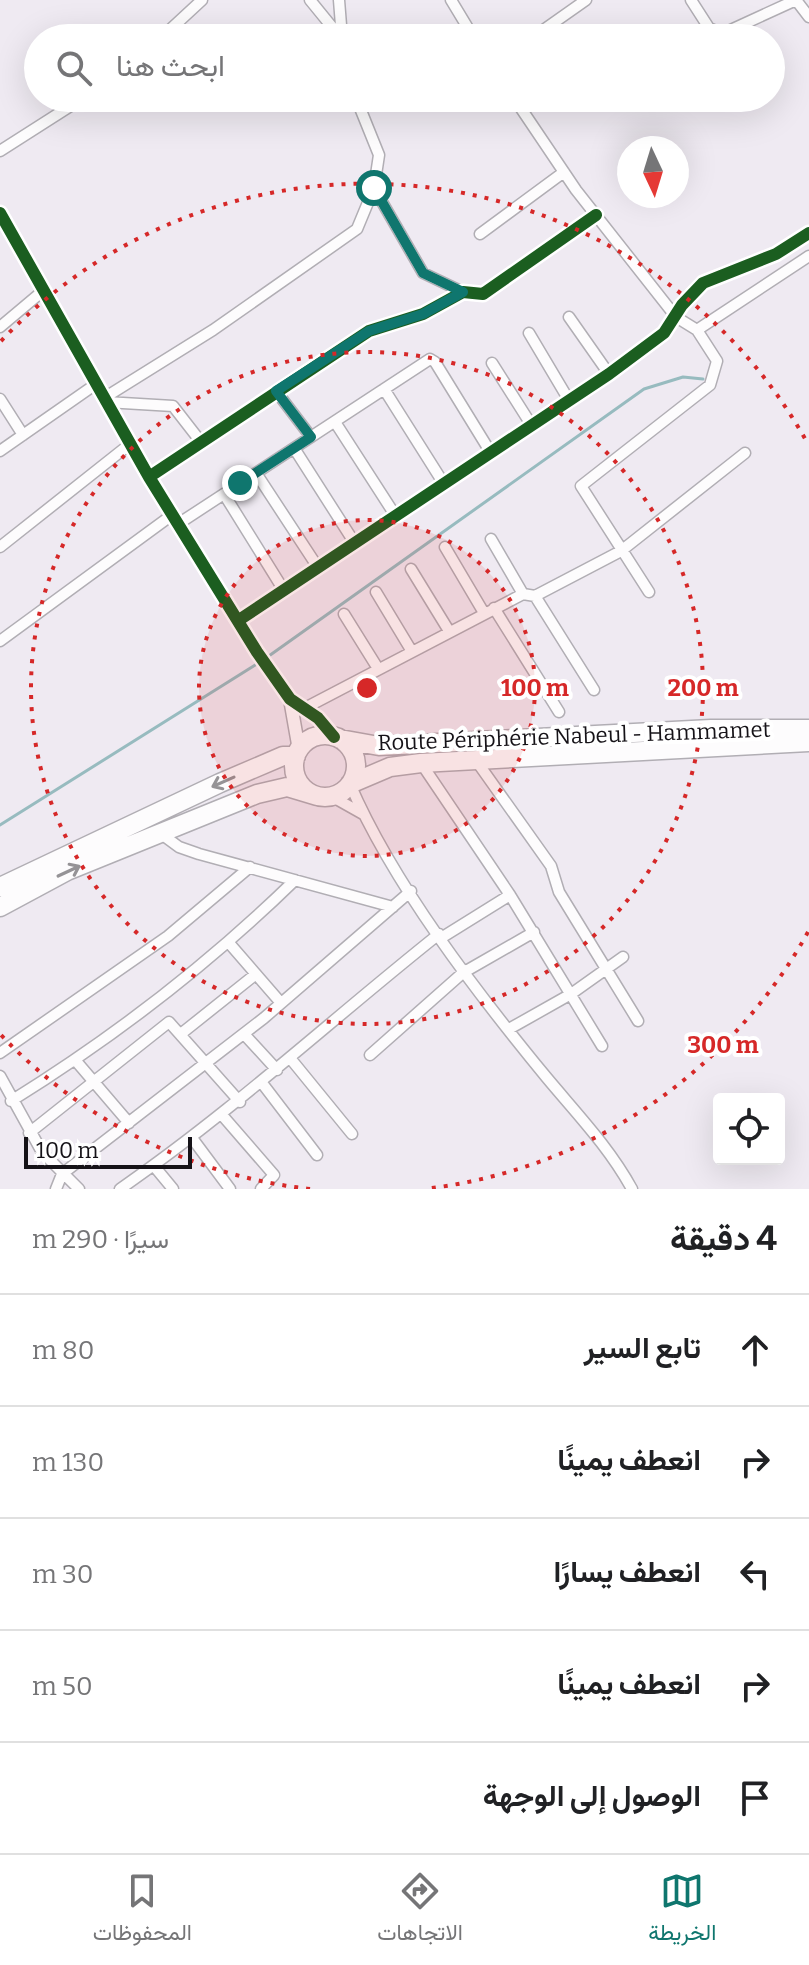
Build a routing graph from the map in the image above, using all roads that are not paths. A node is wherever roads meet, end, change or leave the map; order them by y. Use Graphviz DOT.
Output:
graph roads {
  1 [pos="202,0"];
  2 [pos="310,0"];
  3 [pos="339,0"];
  4 [pos="451,0"];
  5 [pos="586,0"];
  6 [pos="691,0"];
  7 [pos="796,0"];
  8 [pos="809,17"];
  9 [pos="176,24"];
  10 [pos="330,24"];
  11 [pos="340,24"];
  12 [pos="466,24"];
  13 [pos="552,24"];
  14 [pos="706,24"];
  15 [pos="744,24"];
  16 [pos="61,112"];
  17 [pos="363,112"];
  18 [pos="523,112"];
  19 [pos="0,151"];
  20 [pos="564,172"];
  21 [pos="374,188"];
  22 [pos="0,213"];
  23 [pos="596,215"];
  24 [pos="809,233"];
  25 [pos="480,234"];
  26 [pos="809,256"];
  27 [pos="44,290"];
  28 [pos="463,292"];
  29 [pos="569,317"];
  30 [pos="676,317"];
  31 [pos="0,327"];
  32 [pos="697,330"];
  33 [pos="529,333"];
  34 [pos="492,363"];
  35 [pos="609,374"];
  36 [pos="96,384"];
  37 [pos="384,389"];
  38 [pos="276,391"];
  39 [pos="0,399"];
  40 [pos="105,400"];
  41 [pos="570,402"];
  42 [pos="335,422"];
  43 [pos="532,426"];
  44 [pos="23,435"];
  45 [pos="311,437"];
  46 [pos="201,442"];
  47 [pos="130,444"];
  48 [pos="294,448"];
  49 [pos="0,451"];
  50 [pos="491,453"];
  51 [pos="745,453"];
  52 [pos="256,473"];
  53 [pos="149,477"];
  54 [pos="444,484"];
  55 [pos="224,494"];
  56 [pos="395,515"];
  57 [pos="175,520"];
  58 [pos="491,539"];
  59 [pos="354,542"];
  60 [pos="0,547"];
  61 [pos="445,547"];
  62 [pos="621,551"];
  63 [pos="317,566"];
  64 [pos="411,569"];
  65 [pos="283,589"];
  66 [pos="376,592"];
  67 [pos="649,592"];
  68 [pos="523,594"];
  69 [pos="535,596"];
  70 [pos="489,611"];
  71 [pos="344,614"];
  72 [pos="239,620"];
  73 [pos="449,631"];
  74 [pos="0,641"];
  75 [pos="411,650"];
  76 [pos="377,667"];
  77 [pos="594,690"];
  78 [pos="290,699"];
  79 [pos="303,709"];
  80 [pos="559,712"];
  81 [pos="809,729"];
  82 [pos="337,738"];
  83 [pos="809,742"];
  84 [pos="297,753"];
  85 [pos="475,759"];
  86 [pos="421,763"];
  87 [pos="350,784"];
  88 [pos="324,796"];
  89 [pos="363,814"];
  90 [pos="160,833"];
  91 [pos="250,867"];
  92 [pos="295,880"];
  93 [pos="0,887"];
  94 [pos="411,891"];
  95 [pos="510,895"];
  96 [pos="0,907"];
  97 [pos="393,907"];
  98 [pos="534,932"];
  99 [pos="440,936"];
  100 [pos="229,943"];
  101 [pos="623,957"];
  102 [pos="608,969"];
  103 [pos="466,971"];
  104 [pos="256,974"];
  105 [pos="571,994"];
  106 [pos="281,1003"];
  107 [pos="638,1021"];
  108 [pos="509,1029"];
  109 [pos="182,1033"];
  110 [pos="244,1034"];
  111 [pos="602,1046"];
  112 [pos="0,1053"];
  113 [pos="370,1055"];
  114 [pos="290,1058"];
  115 [pos="76,1061"];
  116 [pos="207,1064"];
  117 [pos="277,1070"];
  118 [pos="0,1076"];
  119 [pos="94,1082"];
  120 [pos="262,1083"];
  121 [pos="11,1101"];
  122 [pos="240,1102"];
  123 [pos="222,1115"];
  124 [pos="129,1123"];
  125 [pos="29,1133"];
  126 [pos="352,1134"];
  127 [pos="192,1138"];
  128 [pos="317,1155"];
  129 [pos="154,1166"];
  130 [pos="62,1174"];
  131 [pos="56,1189"];
  132 [pos="79,1189"];
  133 [pos="120,1189"];
  134 [pos="173,1189"];
  135 [pos="230,1189"];
  136 [pos="261,1189"];
  137 [pos="632,1189"];
  1 -- 9 [label="street"];
  2 -- 10 [label="street"];
  3 -- 11 [label="street"];
  4 -- 12 [label="street"];
  5 -- 13 [label="street"];
  6 -- 14 [label="street"];
  7 -- 8 [label="street"];
  7 -- 15 [label="street"];
  16 -- 19 [label="street"];
  17 -- 21 [label="street"];
  18 -- 20 [label="street"];
  20 -- 23 [label="street"];
  20 -- 25 [label="street"];
  21 -- 28 [label="street"];
  21 -- 40 [label="street"];
  22 -- 27 [label="street"];
  23 -- 28 [label="street"];
  23 -- 30 [label="street"];
  24 -- 30 [label="street"];
  26 -- 32 [label="street"];
  27 -- 31 [label="street"];
  27 -- 36 [label="street"];
  28 -- 38 [label="street"];
  29 -- 35 [label="street"];
  30 -- 32 [label="street"];
  30 -- 35 [label="street"];
  32 -- 62 [label="street"];
  33 -- 41 [label="street"];
  34 -- 43 [label="street"];
  35 -- 41 [label="street"];
  36 -- 40 [label="street"];
  36 -- 44 [label="street"];
  37 -- 42 [label="street"];
  37 -- 50 [label="street"];
  37 -- 54 [label="street"];
  38 -- 45 [label="street"];
  38 -- 46 [label="street"];
  39 -- 44 [label="street"];
  40 -- 46 [label="street"];
  40 -- 47 [label="street"];
  41 -- 43 [label="street"];
  42 -- 45 [label="street"];
  42 -- 56 [label="street"];
  43 -- 50 [label="street"];
  44 -- 49 [label="street"];
  45 -- 48 [label="street"];
  46 -- 53 [label="street"];
  47 -- 53 [label="street"];
  47 -- 60 [label="street"];
  48 -- 52 [label="street"];
  48 -- 59 [label="street"];
  50 -- 54 [label="street"];
  51 -- 62 [label="street"];
  52 -- 55 [label="street"];
  52 -- 63 [label="street"];
  53 -- 57 [label="street"];
  54 -- 56 [label="street"];
  55 -- 57 [label="street"];
  55 -- 65 [label="street"];
  56 -- 59 [label="street"];
  57 -- 72 [label="street"];
  57 -- 74 [label="street"];
  58 -- 68 [label="street"];
  59 -- 63 [label="street"];
  61 -- 70 [label="street"];
  62 -- 67 [label="street"];
  62 -- 69 [label="street"];
  63 -- 65 [label="street"];
  64 -- 73 [label="street"];
  65 -- 72 [label="street"];
  66 -- 75 [label="street"];
  68 -- 69 [label="street"];
  68 -- 70 [label="street"];
  69 -- 77 [label="street"];
  70 -- 73 [label="street"];
  70 -- 80 [label="street"];
  71 -- 76 [label="street"];
  72 -- 78 [label="street"];
  73 -- 75 [label="street"];
  75 -- 76 [label="street"];
  76 -- 79 [label="street"];
  78 -- 79 [label="street"];
  78 -- 84 [label="street"];
  79 -- 82 [label="street"];
  81 -- 82 [label="highway, Route Périphérie Nabeul - Hammamet"];
  82 -- 84 [label="highway"];
  82 -- 87 [label="highway"];
  83 -- 85 [label="highway, Route Périphérie Nabeul - Hammamet"];
  84 -- 88 [label="highway"];
  84 -- 93 [label="highway, one-way"];
  85 -- 86 [label="highway, Route Périphérie Nabeul - Hammamet"];
  85 -- 102 [label="street"];
  86 -- 87 [label="highway, Route Périphérie Nabeul - Hammamet"];
  86 -- 95 [label="street"];
  87 -- 88 [label="highway"];
  87 -- 89 [label="street"];
  88 -- 89 [label="street"];
  88 -- 90 [label="highway"];
  89 -- 94 [label="street"];
  90 -- 91 [label="street"];
  96 -- 90 [label="highway, one-way"];
  91 -- 92 [label="street"];
  91 -- 112 [label="street"];
  92 -- 97 [label="street"];
  92 -- 100 [label="street"];
  94 -- 97 [label="street"];
  94 -- 99 [label="street"];
  95 -- 98 [label="street"];
  95 -- 99 [label="street"];
  97 -- 106 [label="street"];
  98 -- 103 [label="street"];
  98 -- 105 [label="street"];
  99 -- 103 [label="street"];
  99 -- 114 [label="street"];
  100 -- 104 [label="street"];
  100 -- 115 [label="street"];
  101 -- 102 [label="street"];
  102 -- 105 [label="street"];
  102 -- 107 [label="street"];
  103 -- 108 [label="street"];
  103 -- 113 [label="street"];
  104 -- 106 [label="street"];
  104 -- 109 [label="street"];
  105 -- 108 [label="street"];
  105 -- 111 [label="street"];
  106 -- 110 [label="street"];
  108 -- 137 [label="street"];
  109 -- 116 [label="street"];
  109 -- 119 [label="street"];
  110 -- 116 [label="street"];
  110 -- 117 [label="street"];
  114 -- 117 [label="street"];
  114 -- 126 [label="street"];
  115 -- 119 [label="street"];
  115 -- 121 [label="street"];
  116 -- 122 [label="street"];
  116 -- 124 [label="street"];
  117 -- 120 [label="street"];
  118 -- 121 [label="street"];
  119 -- 124 [label="street"];
  119 -- 125 [label="street"];
  120 -- 122 [label="street"];
  120 -- 128 [label="street"];
  121 -- 125 [label="street"];
  122 -- 123 [label="street"];
  123 -- 127 [label="street"];
  123 -- 136 [label="street"];
  124 -- 130 [label="street"];
  125 -- 130 [label="street"];
  127 -- 129 [label="street"];
  127 -- 135 [label="street"];
  129 -- 133 [label="street"];
  129 -- 134 [label="street"];
  130 -- 131 [label="street"];
  130 -- 132 [label="street"];
}
